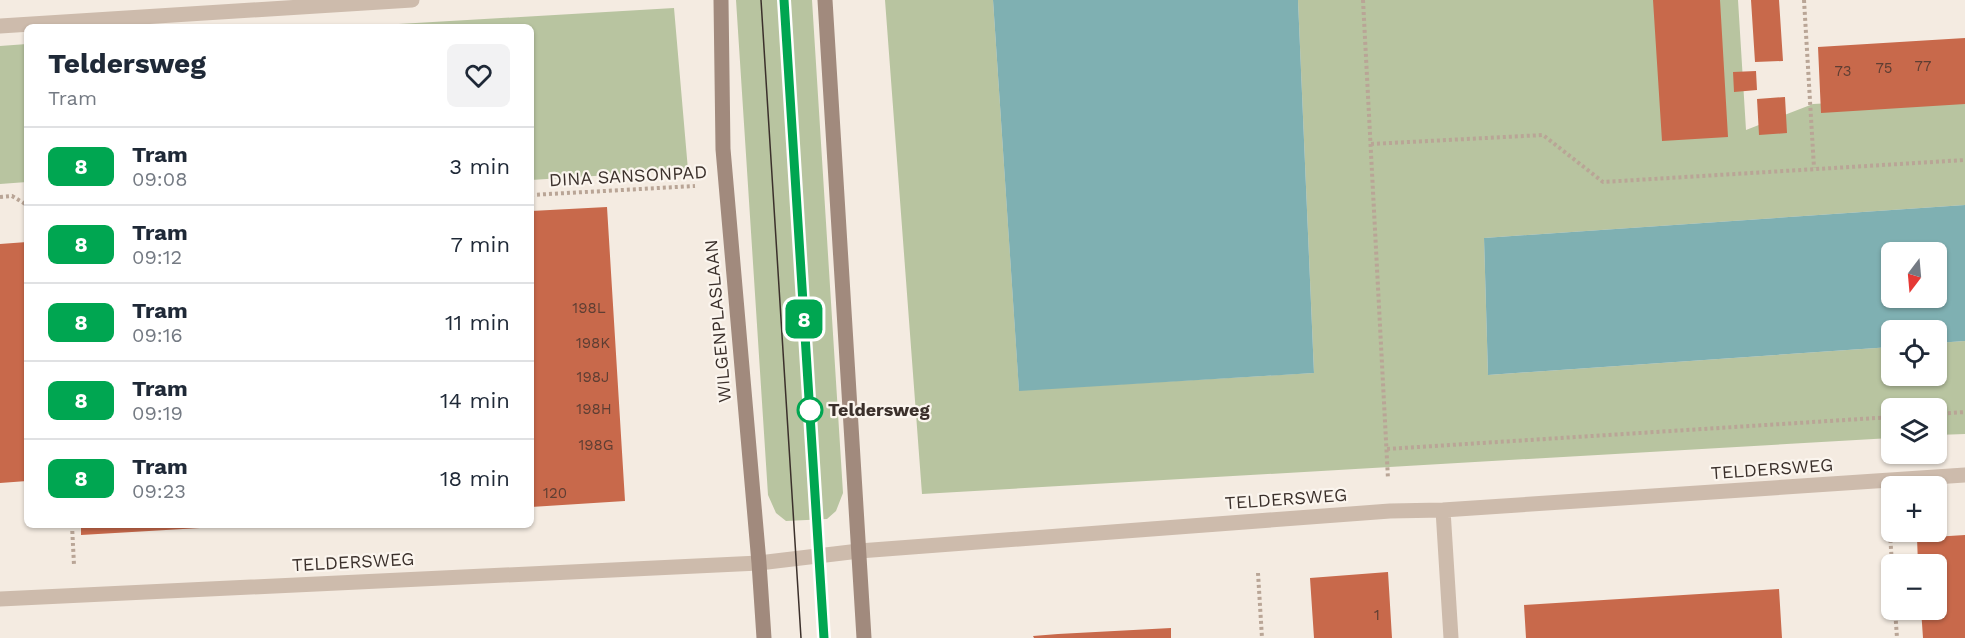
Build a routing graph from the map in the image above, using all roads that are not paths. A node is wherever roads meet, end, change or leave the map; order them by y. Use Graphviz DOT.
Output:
graph roads {
  1 [pos="412,0"];
  2 [pos="721,0"];
  3 [pos="825,0"];
  4 [pos="24,24"];
  5 [pos="32,24"];
  6 [pos="0,26"];
  7 [pos="1965,475"];
  8 [pos="1443,510"];
  9 [pos="859,550"];
  10 [pos="759,562"];
  11 [pos="0,599"];
  12 [pos="764,638"];
  13 [pos="864,638"];
  14 [pos="1451,638"];
  1 -- 5 [label="street"];
  2 -- 10 [label="street, WILGENPLASLAAN"];
  3 -- 9 [label="street"];
  4 -- 6 [label="street"];
  7 -- 8 [label="street, TELDERSWEG"];
  8 -- 9 [label="street, TELDERSWEG"];
  8 -- 14 [label="street"];
  9 -- 10 [label="street, TELDERSWEG"];
  9 -- 13 [label="street"];
  10 -- 11 [label="street, TELDERSWEG"];
  10 -- 12 [label="street, WILGENPLASLAAN"];
}
